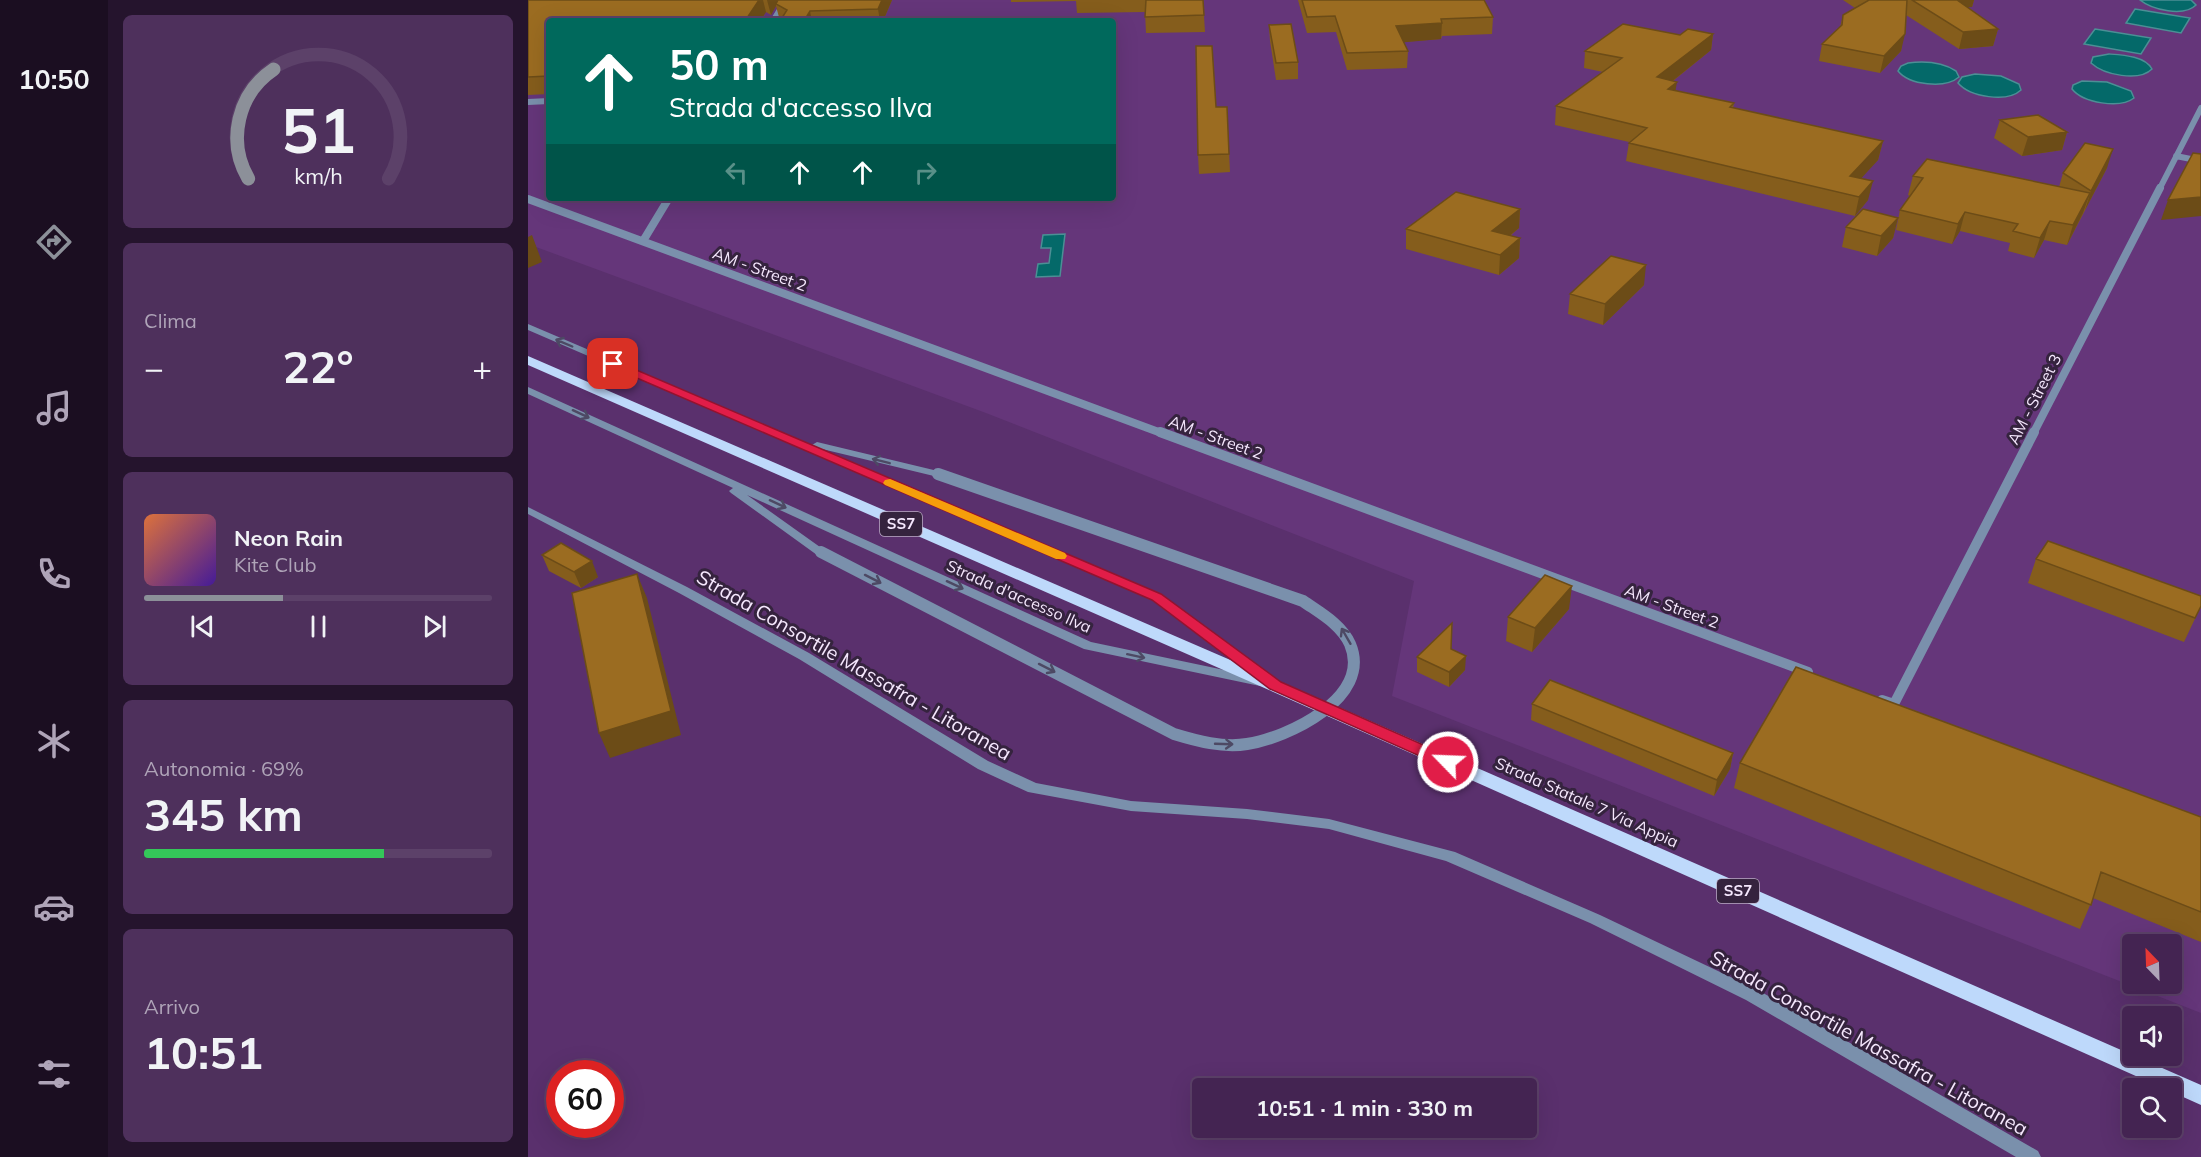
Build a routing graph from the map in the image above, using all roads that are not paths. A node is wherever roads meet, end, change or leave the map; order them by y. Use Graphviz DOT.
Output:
graph roads {
  1 [pos="786,0"];
  2 [pos="775,18"];
  3 [pos="546,101"];
  4 [pos="528,102"];
  5 [pos="2201,108"];
  6 [pos="2176,156"];
  7 [pos="2201,160"];
  8 [pos="528,199"];
  9 [pos="667,201"];
  10 [pos="643,241"];
  11 [pos="528,327"];
  12 [pos="528,360"];
  13 [pos="528,390"];
  14 [pos="782,436"];
  15 [pos="709,473"];
  16 [pos="528,510"];
  17 [pos="1816,675"];
  18 [pos="1275,686"];
  19 [pos="1871,696"];
  20 [pos="2201,1095"];
  21 [pos="2032,1157"];
  1 -- 2 [label="lane"];
  3 -- 4 [label="lane"];
  5 -- 6 [label="lane, AM - Street 3"];
  6 -- 7 [label="lane"];
  6 -- 19 [label="lane, AM - Street 3"];
  8 -- 10 [label="lane, AM - Street 2"];
  9 -- 10 [label="lane"];
  10 -- 17 [label="lane, AM - Street 2"];
  14 -- 11 [label="street, one-way"];
  12 -- 18 [label="main road, Strada Statale 7 Via Appia / SS7"];
  13 -- 15 [label="street, Strada d'accesso Ilva, one-way"];
  15 -- 14 [label="street, one-way, bridge"];
  14 -- 18 [label="street"];
  15 -- 18 [label="street, Strada d'accesso Ilva, one-way"];
  16 -- 21 [label="street, Strada Consortile Massafra - Litoranea"];
  18 -- 20 [label="main road, Strada Statale 7 Via Appia / SS7"];
}
